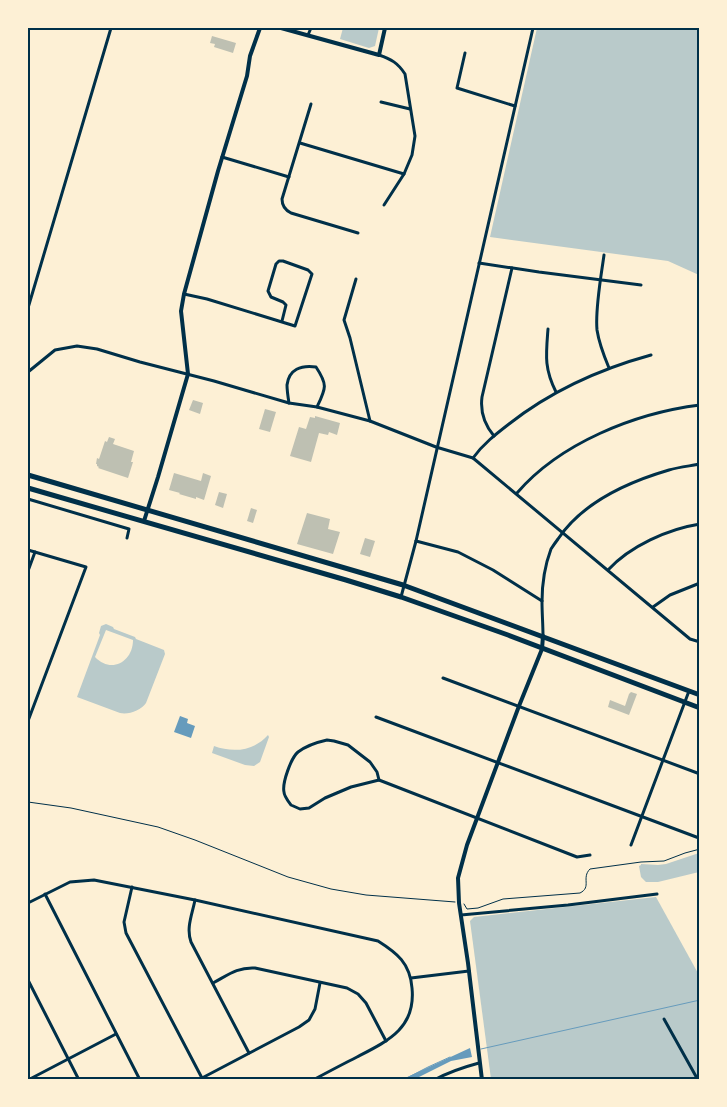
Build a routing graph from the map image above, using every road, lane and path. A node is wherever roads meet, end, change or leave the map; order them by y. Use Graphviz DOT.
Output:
graph roads {
  1 [pos="111,28"];
  2 [pos="260,28"];
  3 [pos="281,28"];
  4 [pos="311,28"];
  5 [pos="385,28"];
  6 [pos="533,28"];
  7 [pos="308,35"];
  8 [pos="465,53"];
  9 [pos="379,55"];
  10 [pos="381,102"];
  11 [pos="311,104"];
  12 [pos="515,106"];
  13 [pos="410,109"];
  14 [pos="300,143"];
  15 [pos="222,157"];
  16 [pos="404,174"];
  17 [pos="289,177"];
  18 [pos="384,205"];
  19 [pos="358,233"];
  20 [pos="604,255"];
  21 [pos="479,263"];
  22 [pos="512,268"];
  23 [pos="356,280"];
  24 [pos="601,280"];
  25 [pos="641,285"];
  26 [pos="184,294"];
  27 [pos="28,308"];
  28 [pos="282,321"];
  29 [pos="548,329"];
  30 [pos="651,355"];
  31 [pos="608,368"];
  32 [pos="28,370"];
  33 [pos="188,374"];
  34 [pos="556,392"];
  35 [pos="289,402"];
  36 [pos="700,405"];
  37 [pos="317,408"];
  38 [pos="370,421"];
  39 [pos="494,436"];
  40 [pos="436,447"];
  41 [pos="474,458"];
  42 [pos="700,464"];
  43 [pos="28,474"];
  44 [pos="28,488"];
  45 [pos="517,493"];
  46 [pos="28,499"];
  47 [pos="147,510"];
  48 [pos="144,521"];
  49 [pos="700,524"];
  50 [pos="562,532"];
  51 [pos="127,538"];
  52 [pos="416,541"];
  53 [pos="28,550"];
  54 [pos="35,552"];
  55 [pos="608,570"];
  56 [pos="28,571"];
  57 [pos="700,583"];
  58 [pos="404,585"];
  59 [pos="401,597"];
  60 [pos="542,602"];
  61 [pos="653,607"];
  62 [pos="543,636"];
  63 [pos="700,642"];
  64 [pos="542,649"];
  65 [pos="444,678"];
  66 [pos="689,691"];
  67 [pos="700,695"];
  68 [pos="685,702"];
  69 [pos="519,706"];
  70 [pos="700,708"];
  71 [pos="376,717"];
  72 [pos="28,721"];
  73 [pos="663,760"];
  74 [pos="498,762"];
  75 [pos="700,774"];
  76 [pos="379,780"];
  77 [pos="28,802"];
  78 [pos="642,816"];
  79 [pos="477,818"];
  80 [pos="699,838"];
  81 [pos="631,845"];
  82 [pos="700,849"];
  83 [pos="590,855"];
  84 [pos="132,887"];
  85 [pos="45,894"];
  86 [pos="657,894"];
  87 [pos="195,900"];
  88 [pos="456,902"];
  89 [pos="28,903"];
  90 [pos="463,903"];
  91 [pos="461,915"];
  92 [pos="469,971"];
  93 [pos="411,978"];
  94 [pos="28,980"];
  95 [pos="213,983"];
  96 [pos="320,983"];
  97 [pos="664,1019"];
  98 [pos="116,1034"];
  99 [pos="386,1042"];
  100 [pos="249,1053"];
  101 [pos="68,1059"];
  102 [pos="479,1063"];
  103 [pos="202,1079"];
  104 [pos="28,1080"];
  105 [pos="79,1080"];
  106 [pos="140,1080"];
  107 [pos="313,1080"];
  108 [pos="434,1080"];
  109 [pos="482,1080"];
  110 [pos="698,1080"];
  1 -- 27 [label="street"];
  2 -- 15 [label="street"];
  3 -- 7 [label="street"];
  4 -- 7 [label="street"];
  5 -- 9 [label="street"];
  6 -- 12 [label="street"];
  7 -- 9 [label="street"];
  8 -- 12 [label="street"];
  9 -- 13 [label="street"];
  10 -- 13 [label="street"];
  11 -- 14 [label="street"];
  12 -- 21 [label="street"];
  13 -- 16 [label="street"];
  14 -- 16 [label="street"];
  14 -- 17 [label="street"];
  15 -- 17 [label="street"];
  15 -- 26 [label="street"];
  16 -- 18 [label="street"];
  17 -- 19 [label="street"];
  20 -- 24 [label="street"];
  21 -- 22 [label="street"];
  21 -- 40 [label="street"];
  22 -- 24 [label="street"];
  22 -- 39 [label="street"];
  23 -- 38 [label="street"];
  24 -- 25 [label="street"];
  24 -- 31 [label="street"];
  26 -- 28 [label="street"];
  26 -- 33 [label="street"];
  28 -- 28 [label="street"];
  29 -- 34 [label="street"];
  30 -- 31 [label="street"];
  31 -- 34 [label="street"];
  32 -- 33 [label="street"];
  33 -- 35 [label="street"];
  33 -- 47 [label="street"];
  34 -- 39 [label="street"];
  35 -- 37 [label="street"];
  35 -- 37 [label="street"];
  36 -- 45 [label="street"];
  37 -- 38 [label="street"];
  38 -- 40 [label="street"];
  39 -- 41 [label="street"];
  40 -- 41 [label="street"];
  40 -- 52 [label="street"];
  41 -- 45 [label="street"];
  42 -- 50 [label="street"];
  43 -- 47 [label="main road"];
  44 -- 48 [label="main road"];
  45 -- 50 [label="street"];
  46 -- 51 [label="street"];
  47 -- 48 [label="street"];
  47 -- 58 [label="main road"];
  48 -- 59 [label="main road"];
  49 -- 55 [label="street"];
  50 -- 55 [label="street"];
  50 -- 60 [label="street"];
  52 -- 58 [label="street"];
  52 -- 60 [label="street"];
  53 -- 54 [label="street"];
  54 -- 56 [label="street"];
  54 -- 72 [label="street"];
  55 -- 61 [label="street"];
  57 -- 61 [label="street"];
  58 -- 59 [label="street"];
  58 -- 62 [label="main road"];
  59 -- 64 [label="main road"];
  60 -- 62 [label="street"];
  61 -- 63 [label="street"];
  62 -- 64 [label="street"];
  62 -- 66 [label="main road"];
  64 -- 68 [label="main road"];
  64 -- 69 [label="street"];
  65 -- 69 [label="street"];
  66 -- 67 [label="main road"];
  66 -- 68 [label="street"];
  68 -- 70 [label="main road"];
  68 -- 73 [label="street"];
  69 -- 73 [label="street"];
  69 -- 74 [label="street"];
  71 -- 74 [label="street"];
  73 -- 75 [label="street"];
  73 -- 78 [label="street"];
  74 -- 78 [label="street"];
  74 -- 79 [label="street"];
  76 -- 76 [label="street"];
  76 -- 79 [label="street"];
  77 -- 88 [label="path"];
  78 -- 80 [label="street"];
  78 -- 81 [label="street"];
  79 -- 83 [label="street"];
  79 -- 91 [label="street"];
  82 -- 90 [label="path"];
  84 -- 85 [label="street"];
  84 -- 87 [label="street"];
  84 -- 103 [label="street"];
  85 -- 89 [label="street"];
  85 -- 98 [label="street"];
  86 -- 91 [label="street"];
  87 -- 93 [label="street"];
  87 -- 95 [label="street"];
  91 -- 92 [label="street"];
  92 -- 93 [label="street"];
  92 -- 102 [label="street"];
  93 -- 99 [label="street"];
  94 -- 101 [label="street"];
  95 -- 96 [label="street"];
  95 -- 100 [label="street"];
  96 -- 99 [label="street"];
  96 -- 100 [label="street"];
  97 -- 110 [label="street"];
  98 -- 101 [label="street"];
  98 -- 106 [label="street"];
  99 -- 107 [label="street"];
  100 -- 103 [label="street"];
  101 -- 104 [label="street"];
  101 -- 105 [label="street"];
  102 -- 108 [label="street"];
  102 -- 109 [label="street"];
}
